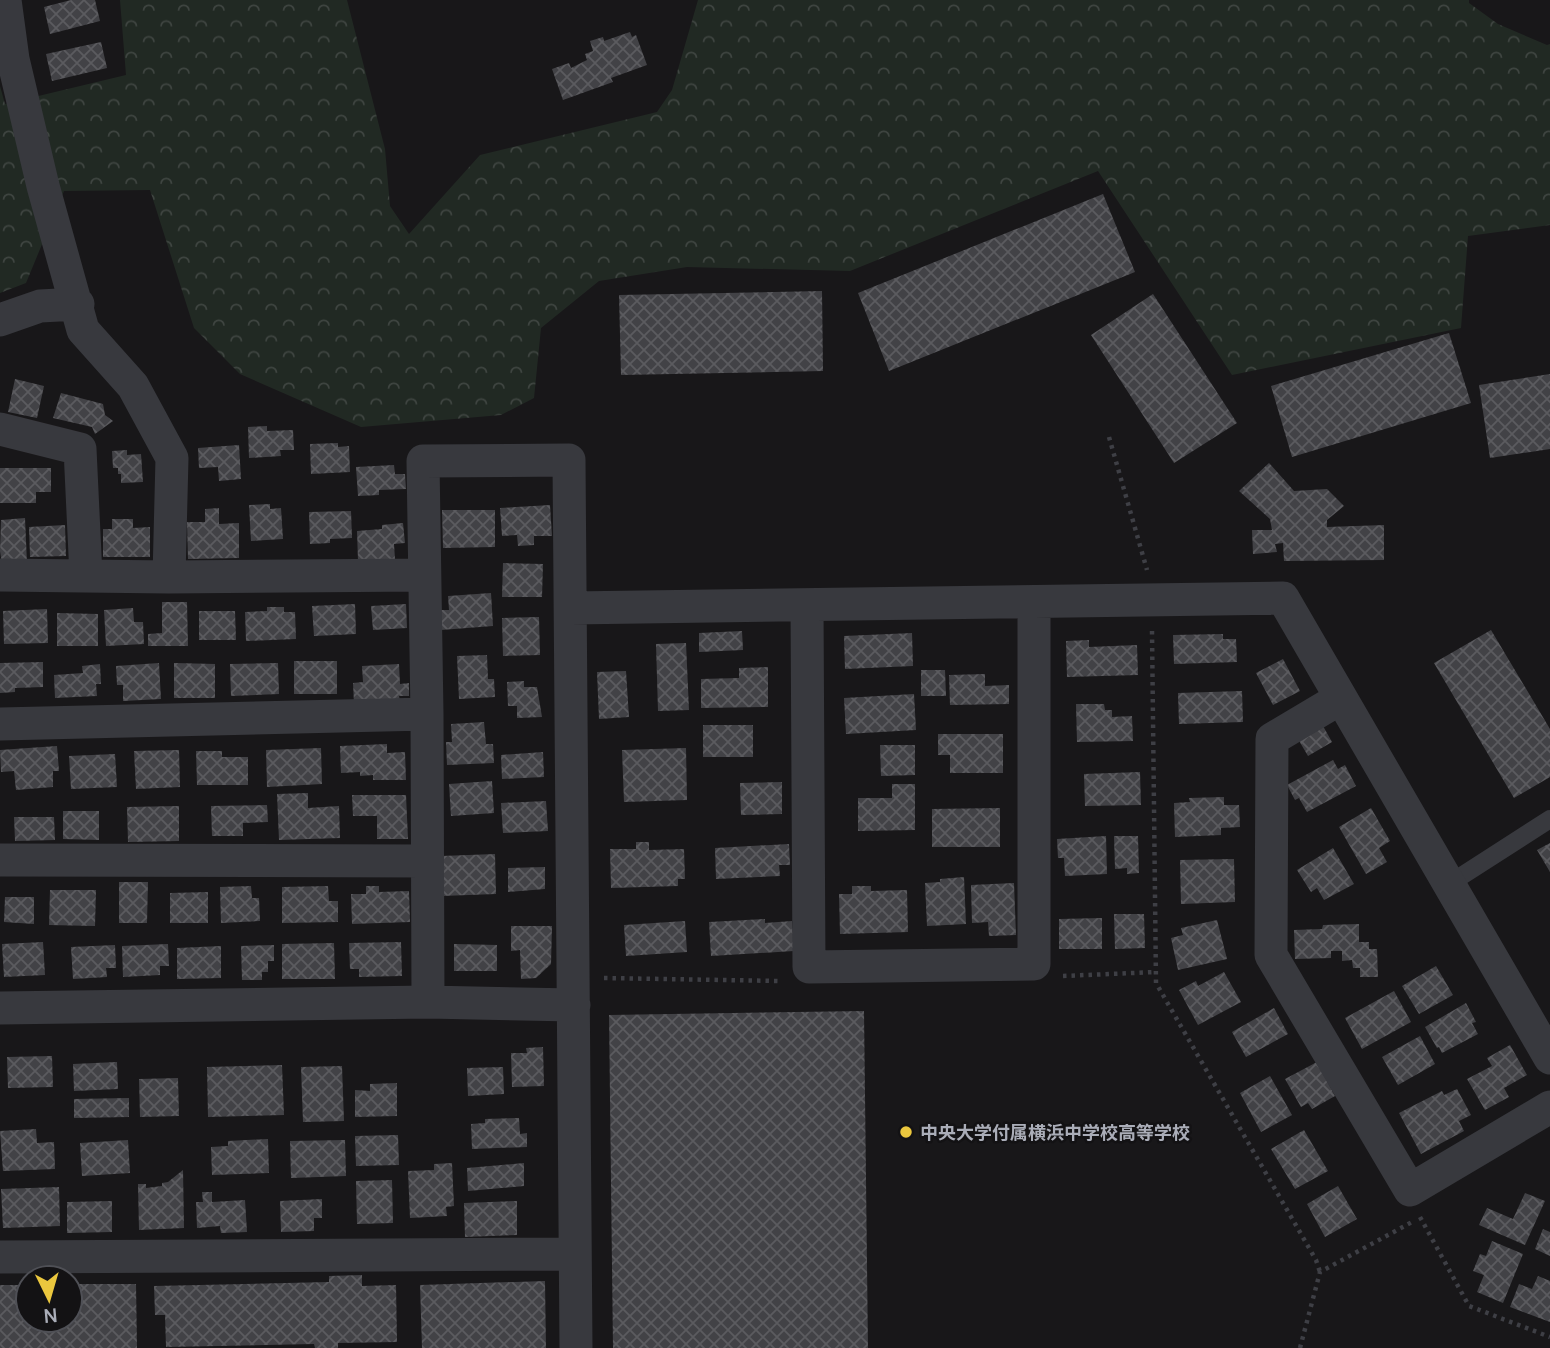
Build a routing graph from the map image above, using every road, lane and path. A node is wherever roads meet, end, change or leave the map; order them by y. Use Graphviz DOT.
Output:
graph roads {
  1 [pos="5,0"];
  2 [pos="78,304"];
  3 [pos="0,320"];
  4 [pos="0,429"];
  5 [pos="1109,438"];
  6 [pos="0,575"];
  7 [pos="424,575"];
  8 [pos="86,576"];
  9 [pos="169,577"];
  10 [pos="1152,601"];
  11 [pos="1034,602"];
  12 [pos="807,605"];
  13 [pos="571,608"];
  14 [pos="1341,698"];
  15 [pos="427,714"];
  16 [pos="0,724"];
  17 [pos="1550,819"];
  18 [pos="0,860"];
  19 [pos="427,861"];
  20 [pos="1449,884"];
  21 [pos="428,1002"];
  22 [pos="574,1006"];
  23 [pos="0,1008"];
  24 [pos="1550,1058"];
  25 [pos="1550,1107"];
  26 [pos="1432,1210"];
  27 [pos="1420,1217"];
  28 [pos="575,1254"];
  29 [pos="0,1256"];
  30 [pos="1320,1272"];
  31 [pos="1550,1337"];
  32 [pos="576,1348"];
  33 [pos="1300,1348"];
  1 -- 2 [label="street"];
  2 -- 3 [label="street"];
  2 -- 9 [label="street"];
  4 -- 8 [label="street"];
  5 -- 10 [label="path"];
  6 -- 8 [label="street"];
  7 -- 9 [label="street"];
  7 -- 13 [label="street"];
  7 -- 15 [label="street"];
  8 -- 9 [label="street"];
  10 -- 11 [label="street"];
  10 -- 14 [label="street"];
  10 -- 30 [label="path"];
  11 -- 12 [label="street"];
  11 -- 12 [label="street"];
  12 -- 13 [label="street"];
  13 -- 22 [label="street"];
  14 -- 20 [label="street"];
  14 -- 25 [label="street"];
  15 -- 16 [label="street"];
  15 -- 19 [label="street"];
  17 -- 20 [label="lane"];
  18 -- 19 [label="street"];
  19 -- 21 [label="street"];
  20 -- 24 [label="street"];
  21 -- 22 [label="street"];
  21 -- 23 [label="street"];
  22 -- 28 [label="street"];
  26 -- 27 [label="path"];
  27 -- 30 [label="path"];
  27 -- 31 [label="path"];
  28 -- 29 [label="street"];
  28 -- 32 [label="street"];
  30 -- 33 [label="path"];
}
